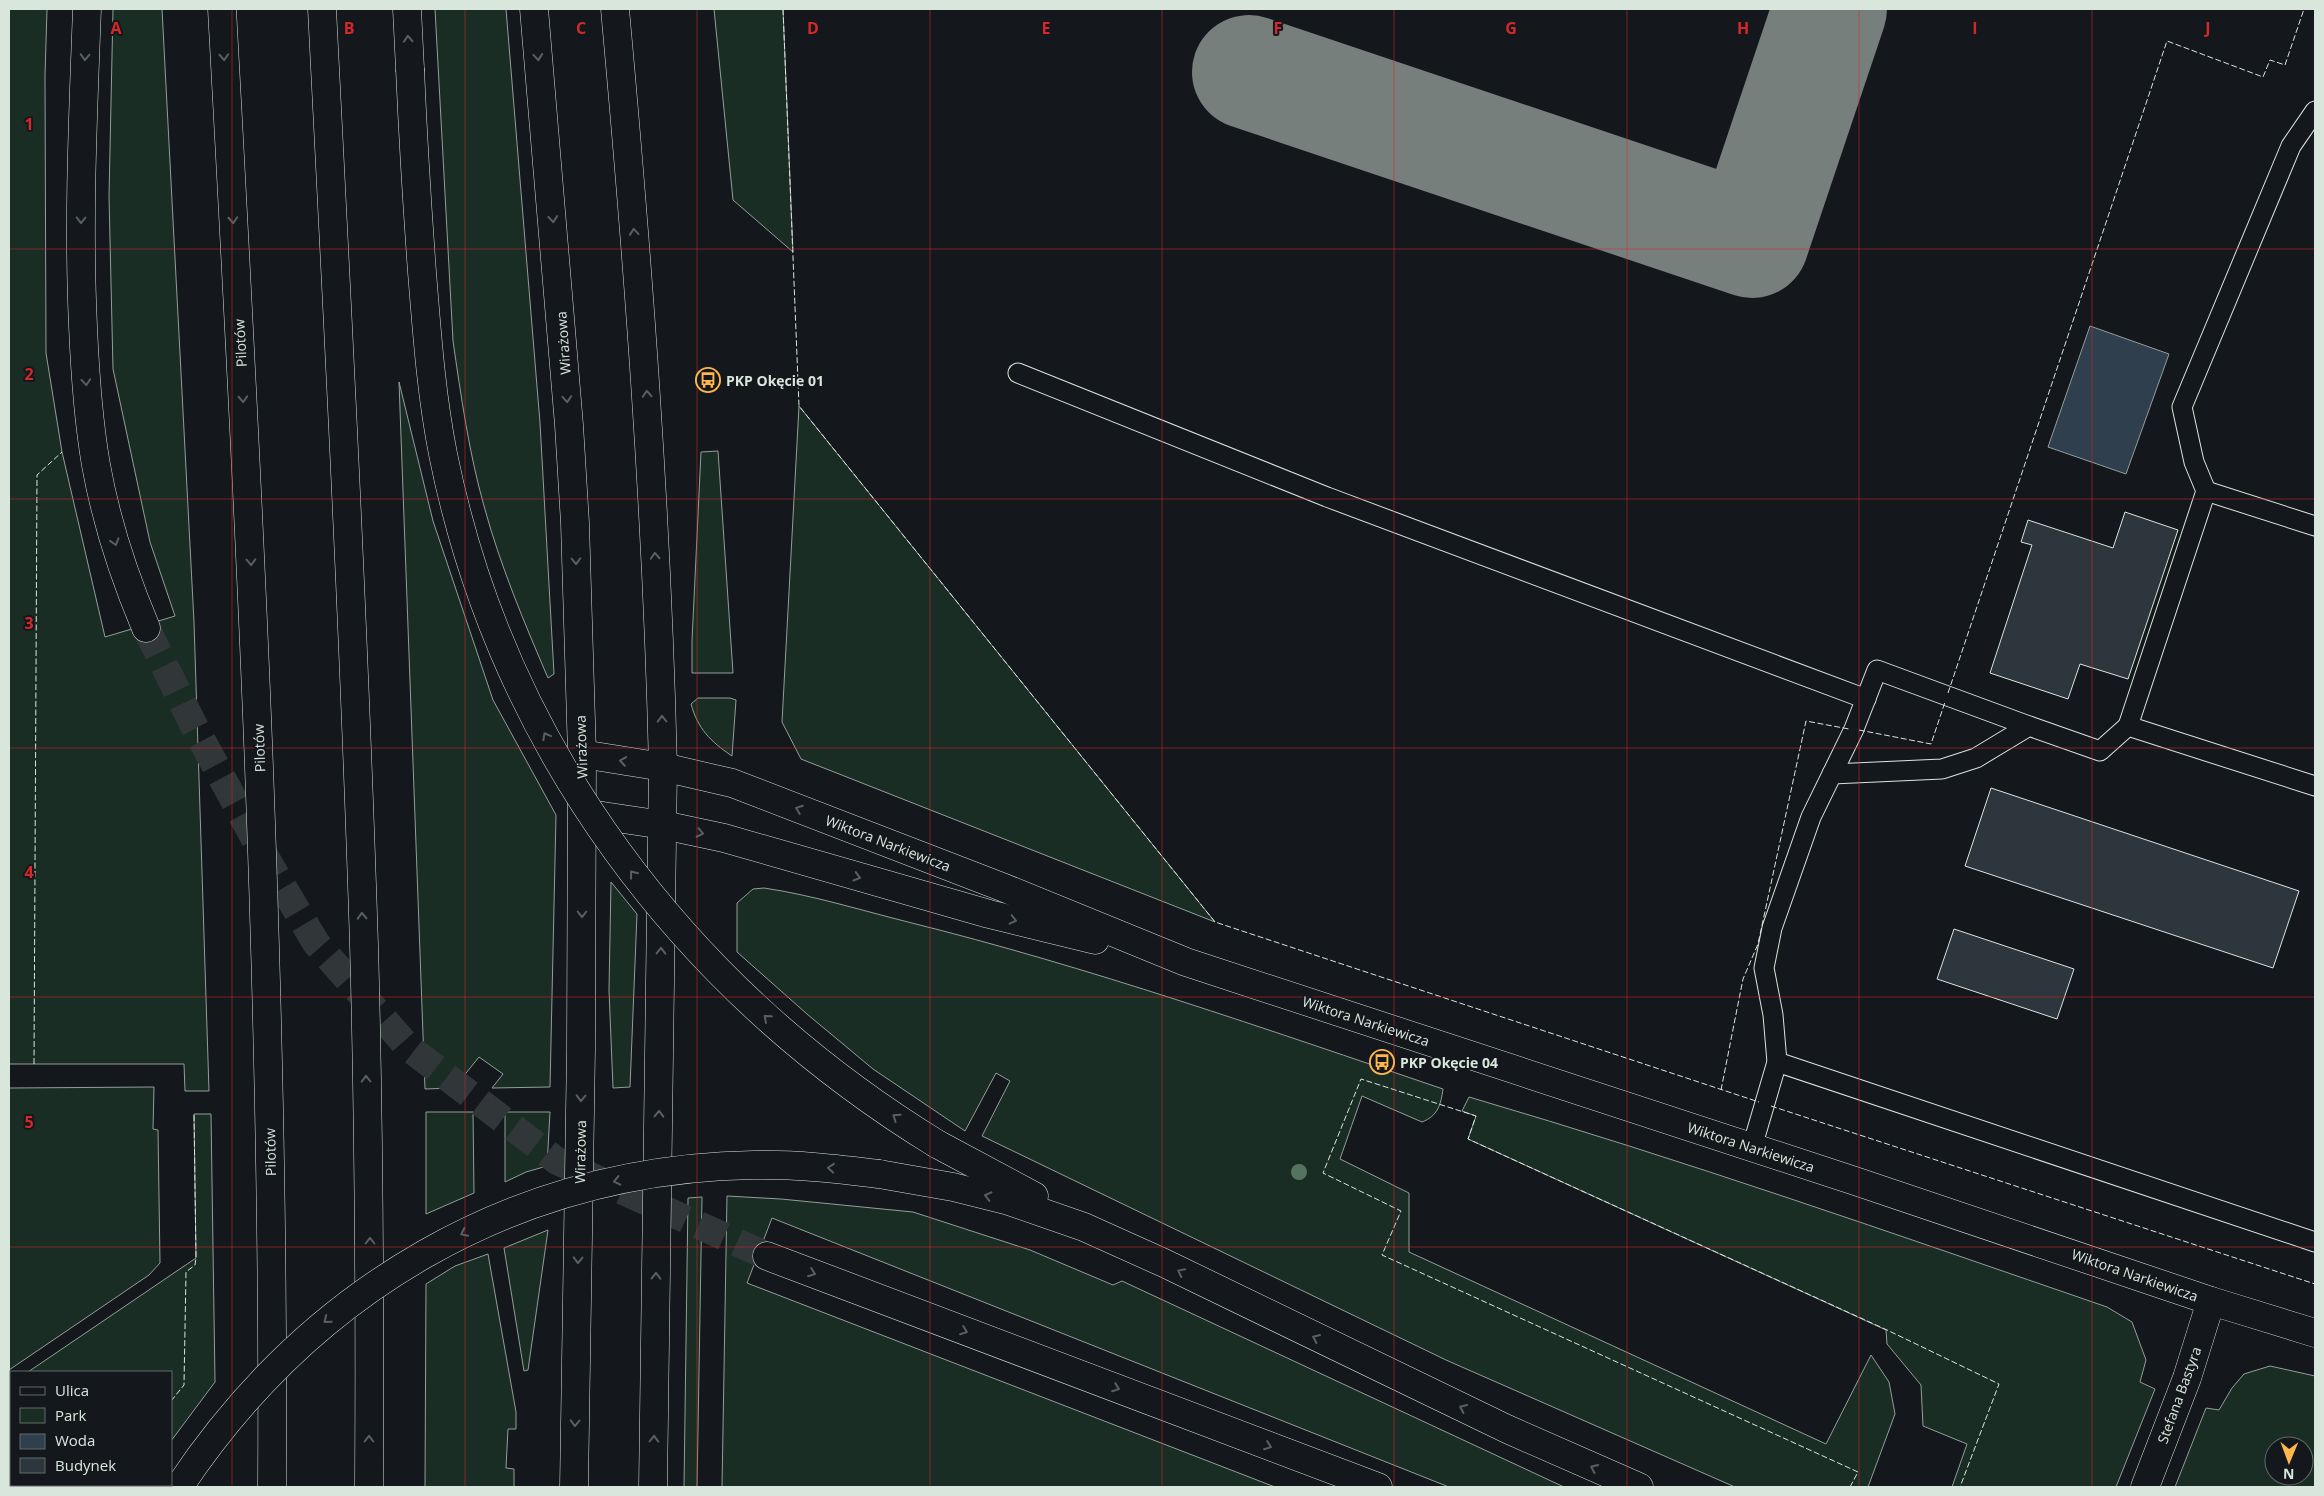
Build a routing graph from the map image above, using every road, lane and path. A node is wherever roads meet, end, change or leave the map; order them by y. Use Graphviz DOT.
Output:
graph roads {
  1 [pos="87,9"];
  2 [pos="222,9"];
  3 [pos="322,9"];
  4 [pos="406,9"];
  5 [pos="534,9"];
  6 [pos="614,9"];
  7 [pos="2315,111"];
  8 [pos="1018,373"];
  9 [pos="2206,491"];
  10 [pos="2315,526"];
  11 [pos="146,628"];
  12 [pos="1866,699"];
  13 [pos="2029,726"];
  14 [pos="2128,726"];
  15 [pos="582,754"];
  16 [pos="663,767"];
  17 [pos="1832,774"];
  18 [pos="2315,786"];
  19 [pos="583,813"];
  20 [pos="663,825"];
  21 [pos="1186,962"];
  22 [pos="1777,1062"];
  23 [pos="1752,1147"];
  24 [pos="1084,1227"];
  25 [pos="2315,1242"];
  26 [pos="767,1256"];
  27 [pos="2212,1301"];
  28 [pos="2315,1333"];
  29 [pos="178,1487"];
  30 [pos="272,1487"];
  31 [pos="369,1487"];
  32 [pos="574,1487"];
  33 [pos="653,1487"];
  34 [pos="1378,1487"];
  35 [pos="1639,1487"];
  36 [pos="2145,1487"];
  1 -- 11 [label="main road, one-way"];
  2 -- 30 [label="main road, Pilotów, one-way"];
  31 -- 3 [label="main road, one-way"];
  24 -- 4 [label="main road, one-way, bridge"];
  5 -- 15 [label="main road, Wirażowa, one-way"];
  16 -- 6 [label="main road, one-way"];
  7 -- 9 [label="lane"];
  8 -- 12 [label="lane"];
  9 -- 10 [label="lane"];
  9 -- 14 [label="lane"];
  12 -- 13 [label="lane"];
  12 -- 17 [label="lane"];
  13 -- 14 [label="lane"];
  13 -- 17 [label="lane"];
  14 -- 18 [label="lane"];
  16 -- 15 [label="main road, Wiktora Narkiewicza, one-way"];
  15 -- 19 [label="main road, Wirażowa"];
  16 -- 20 [label="main road"];
  21 -- 16 [label="main road, Wiktora Narkiewicza, one-way"];
  17 -- 22 [label="lane"];
  19 -- 20 [label="main road, Wiktora Narkiewicza"];
  19 -- 32 [label="main road, Wirażowa, one-way"];
  20 -- 21 [label="main road, Wiktora Narkiewicza, one-way"];
  33 -- 20 [label="main road, one-way"];
  21 -- 23 [label="main road, Wiktora Narkiewicza"];
  22 -- 23 [label="lane"];
  22 -- 25 [label="lane"];
  23 -- 27 [label="main road, Wiktora Narkiewicza"];
  24 -- 29 [label="main road, one-way, bridge"];
  35 -- 24 [label="main road, one-way"];
  26 -- 34 [label="main road, one-way"];
  27 -- 28 [label="main road, Wiktora Narkiewicza"];
  27 -- 36 [label="main road, Stefana Bastyra"];
}
